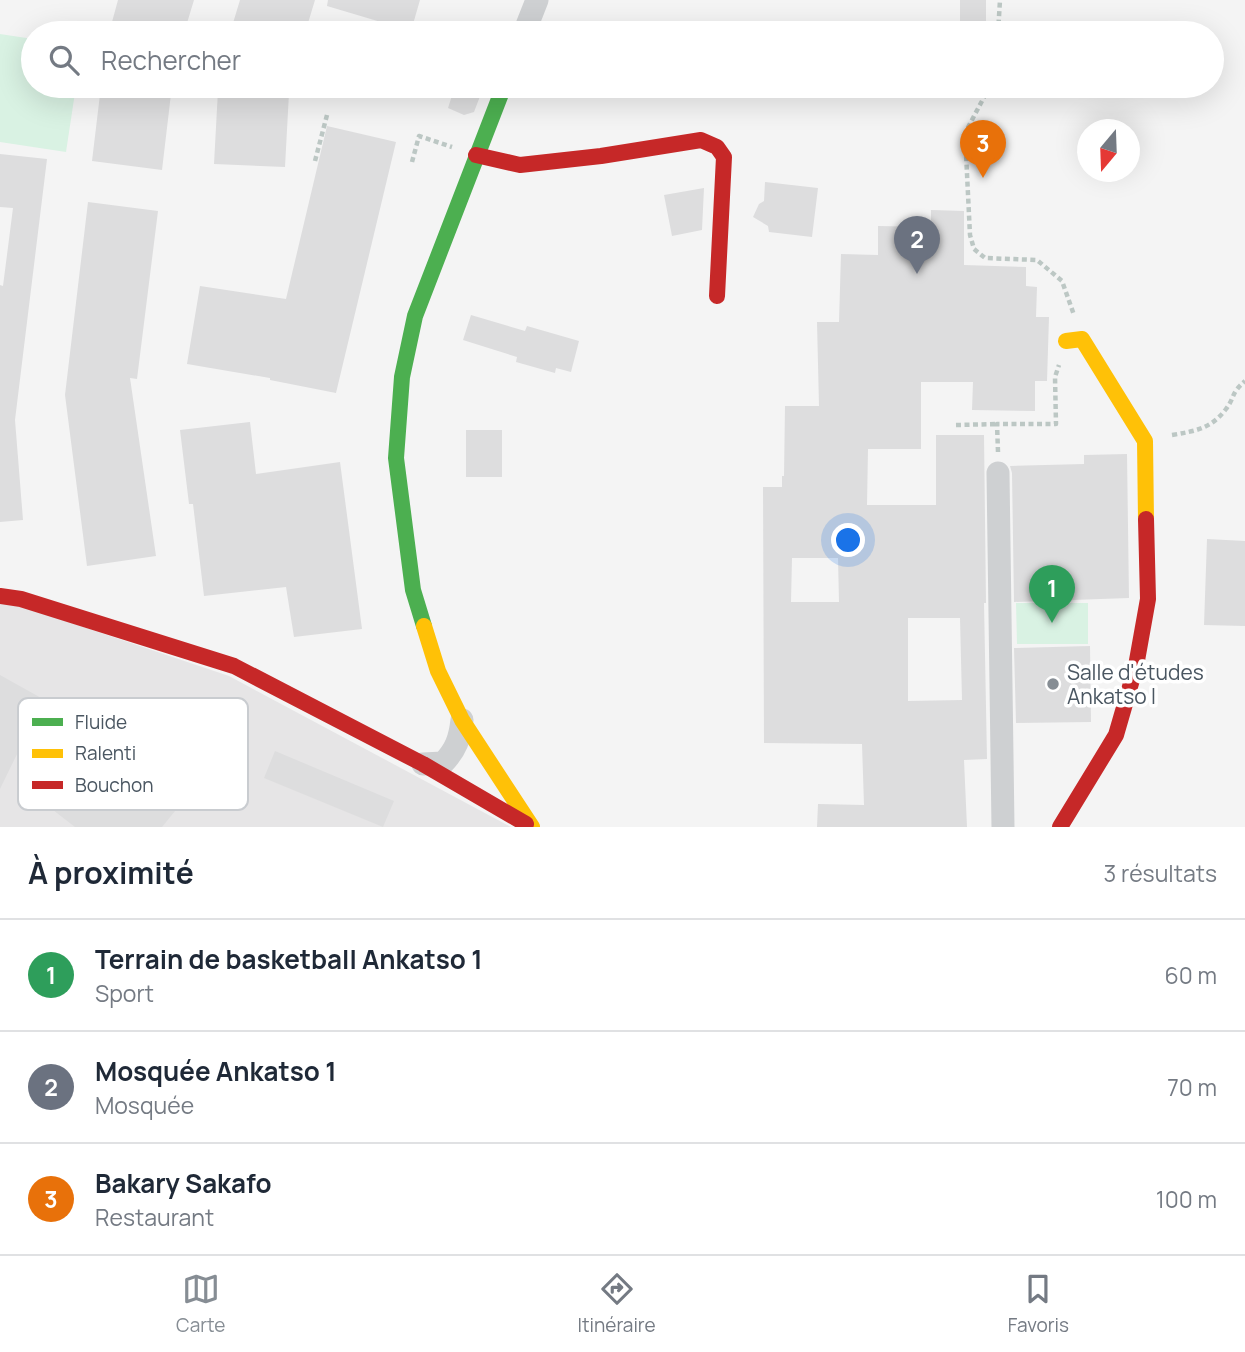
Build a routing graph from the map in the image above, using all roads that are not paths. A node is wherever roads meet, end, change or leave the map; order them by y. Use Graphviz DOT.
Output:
graph roads {
  1 [pos="537,0"];
  2 [pos="529,21"];
  3 [pos="498,98"];
  4 [pos="476,155"];
  5 [pos="717,296"];
  6 [pos="1074,340"];
  7 [pos="998,473"];
  8 [pos="0,596"];
  9 [pos="462,720"];
  10 [pos="423,764"];
  11 [pos="531,827"];
  12 [pos="1003,827"];
  13 [pos="1060,827"];
  1 -- 2 [label="street"];
  3 -- 4 [label="street"];
  4 -- 5 [label="street"];
  4 -- 9 [label="street"];
  6 -- 13 [label="street"];
  7 -- 12 [label="street"];
  8 -- 10 [label="street"];
  9 -- 10 [label="street"];
  9 -- 11 [label="street"];
  10 -- 11 [label="street"];
}
